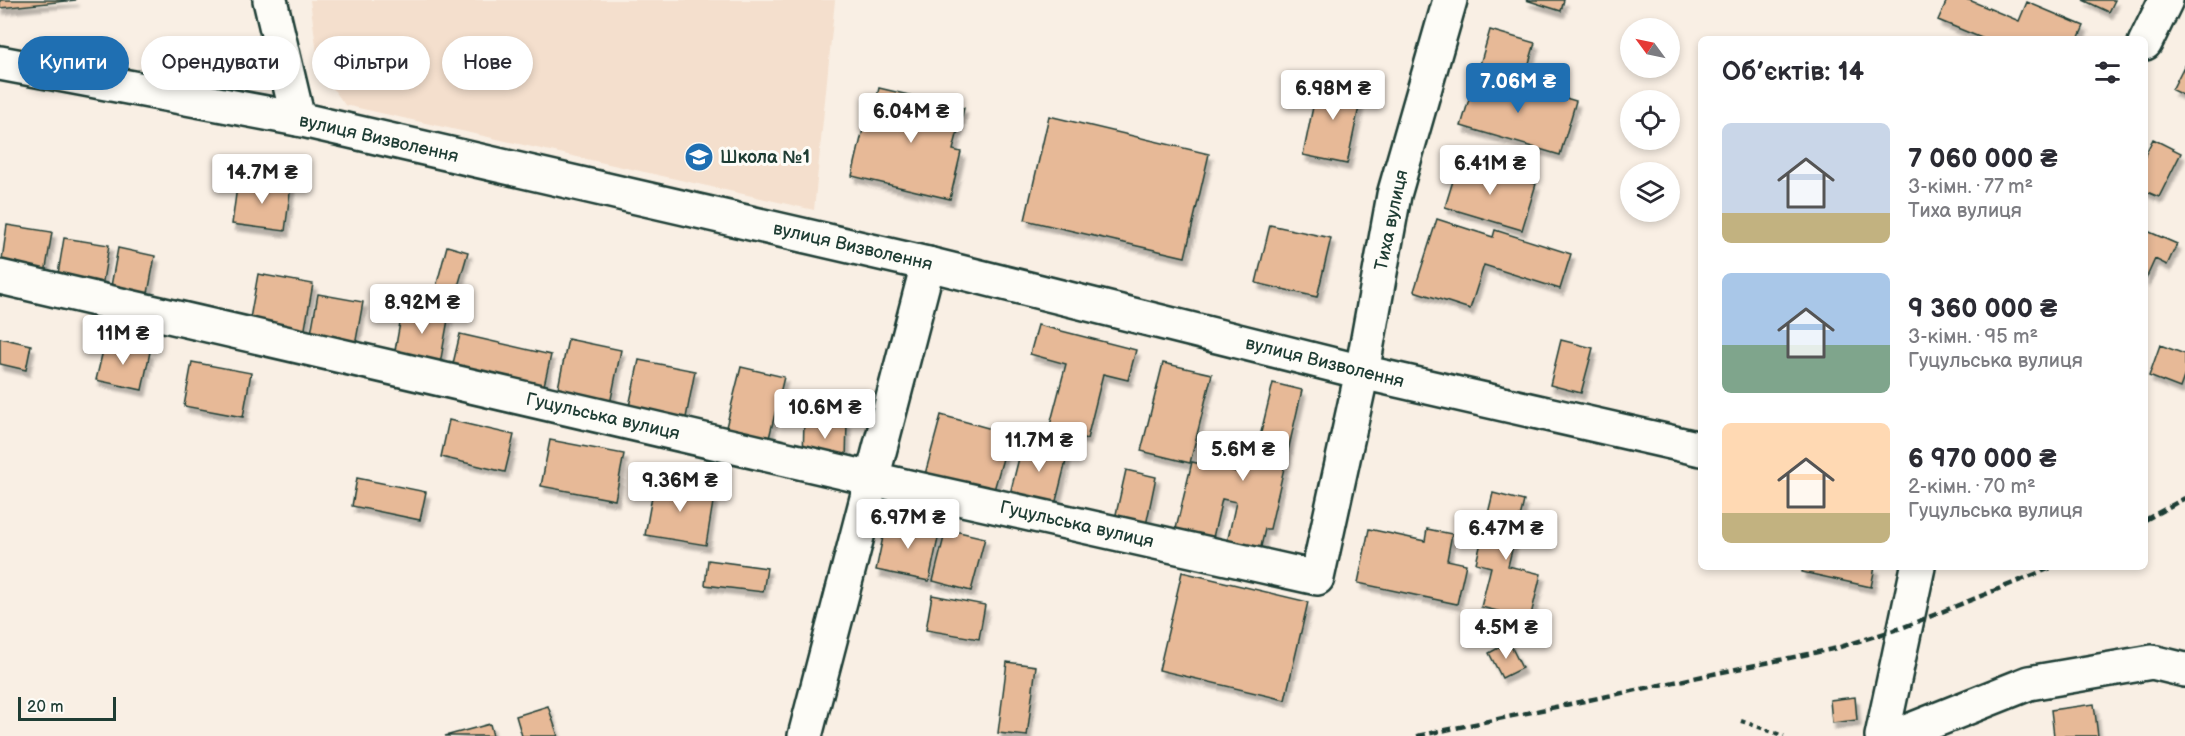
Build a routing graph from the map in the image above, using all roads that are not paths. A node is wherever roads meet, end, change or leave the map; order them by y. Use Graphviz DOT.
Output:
graph roads {
  1 [pos="270,0"];
  2 [pos="1450,0"];
  3 [pos="2166,0"];
  4 [pos="2148,37"];
  5 [pos="0,63"];
  6 [pos="298,119"];
  7 [pos="928,264"];
  8 [pos="0,277"];
  9 [pos="1362,372"];
  10 [pos="1698,448"];
  11 [pos="873,479"];
  12 [pos="1917,570"];
  13 [pos="2185,670"];
  14 [pos="805,736"];
  15 [pos="1881,736"];
  16 [pos="1896,736"];
  1 -- 6 [label="street"];
  2 -- 9 [label="street, Тиха вулиця"];
  3 -- 4 [label="street"];
  5 -- 6 [label="street, вулиця Визволення"];
  6 -- 7 [label="street, вулиця Визволення"];
  7 -- 9 [label="street, вулиця Визволення"];
  7 -- 11 [label="street"];
  8 -- 11 [label="street, Гуцульська вулиця"];
  9 -- 10 [label="street, вулиця Визволення"];
  9 -- 11 [label="street, Гуцульська вулиця"];
  11 -- 14 [label="street"];
  12 -- 15 [label="street"];
  13 -- 16 [label="street"];
}
